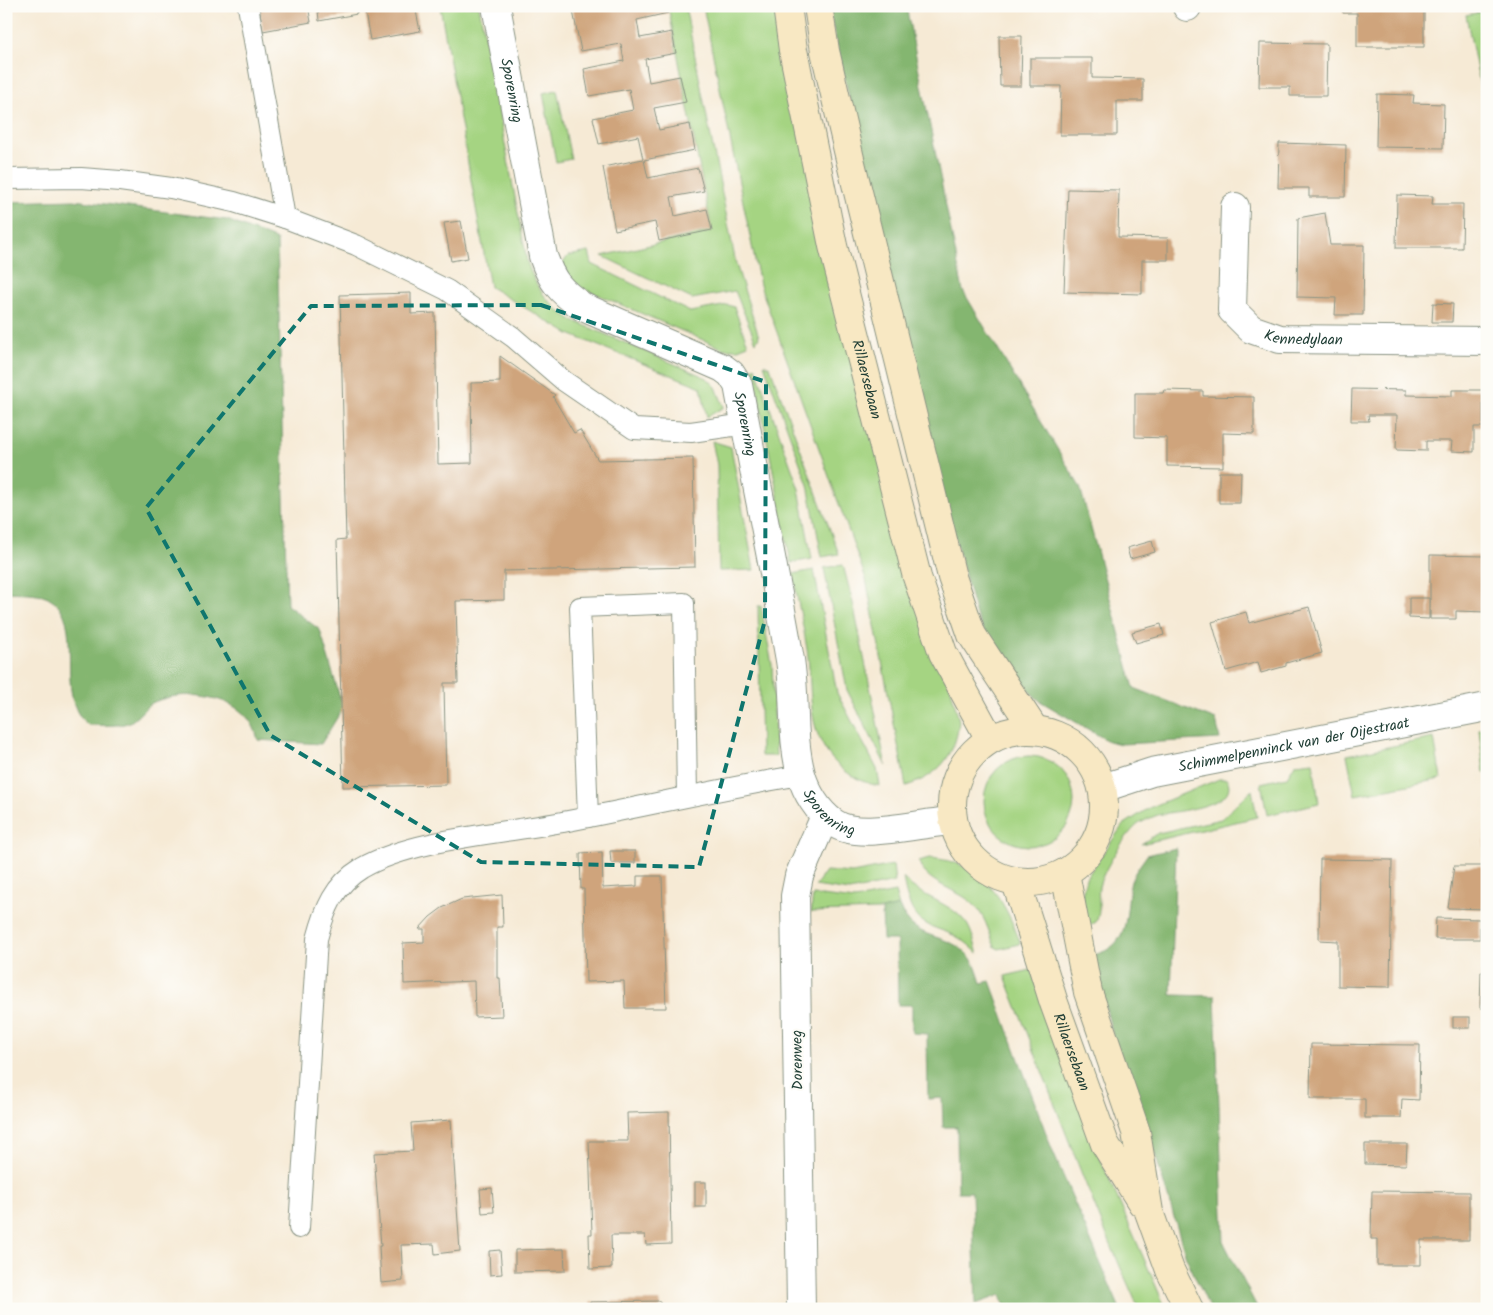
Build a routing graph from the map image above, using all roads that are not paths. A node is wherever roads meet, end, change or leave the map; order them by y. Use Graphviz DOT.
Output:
graph roads {
  1 [pos="248,6"];
  2 [pos="496,6"];
  3 [pos="787,6"];
  4 [pos="818,6"];
  5 [pos="6,179"];
  6 [pos="1235,208"];
  7 [pos="285,218"];
  8 [pos="1487,341"];
  9 [pos="746,424"];
  10 [pos="1487,707"];
  11 [pos="1034,729"];
  12 [pos="990,739"];
  13 [pos="801,775"];
  14 [pos="1103,788"];
  15 [pos="687,796"];
  16 [pos="825,816"];
  17 [pos="588,817"];
  18 [pos="953,821"];
  19 [pos="1065,873"];
  20 [pos="1016,882"];
  21 [pos="1148,1212"];
  22 [pos="299,1228"];
  23 [pos="801,1309"];
  24 [pos="1188,1309"];
  1 -- 7 [label="lane"];
  2 -- 9 [label="street, Sporenring"];
  3 -- 12 [label="street, Rillaersebaan"];
  4 -- 11 [label="street"];
  5 -- 7 [label="lane"];
  6 -- 8 [label="street, Kennedylaan"];
  7 -- 9 [label="lane"];
  9 -- 13 [label="street, Sporenring"];
  10 -- 14 [label="street, Schimmelpenninck van der Oijestraat"];
  11 -- 12 [label="street"];
  11 -- 14 [label="street"];
  12 -- 18 [label="street"];
  13 -- 15 [label="lane"];
  13 -- 16 [label="street, Sporenring"];
  14 -- 19 [label="street"];
  15 -- 17 [label="lane"];
  15 -- 17 [label="lane"];
  16 -- 18 [label="street, Sporenring"];
  16 -- 23 [label="street, Dorenweg"];
  17 -- 22 [label="lane"];
  18 -- 20 [label="street"];
  19 -- 20 [label="street"];
  19 -- 21 [label="street, Rillaersebaan"];
  20 -- 21 [label="street, Rillaersebaan"];
  21 -- 24 [label="street, Rillaersebaan"];
}
